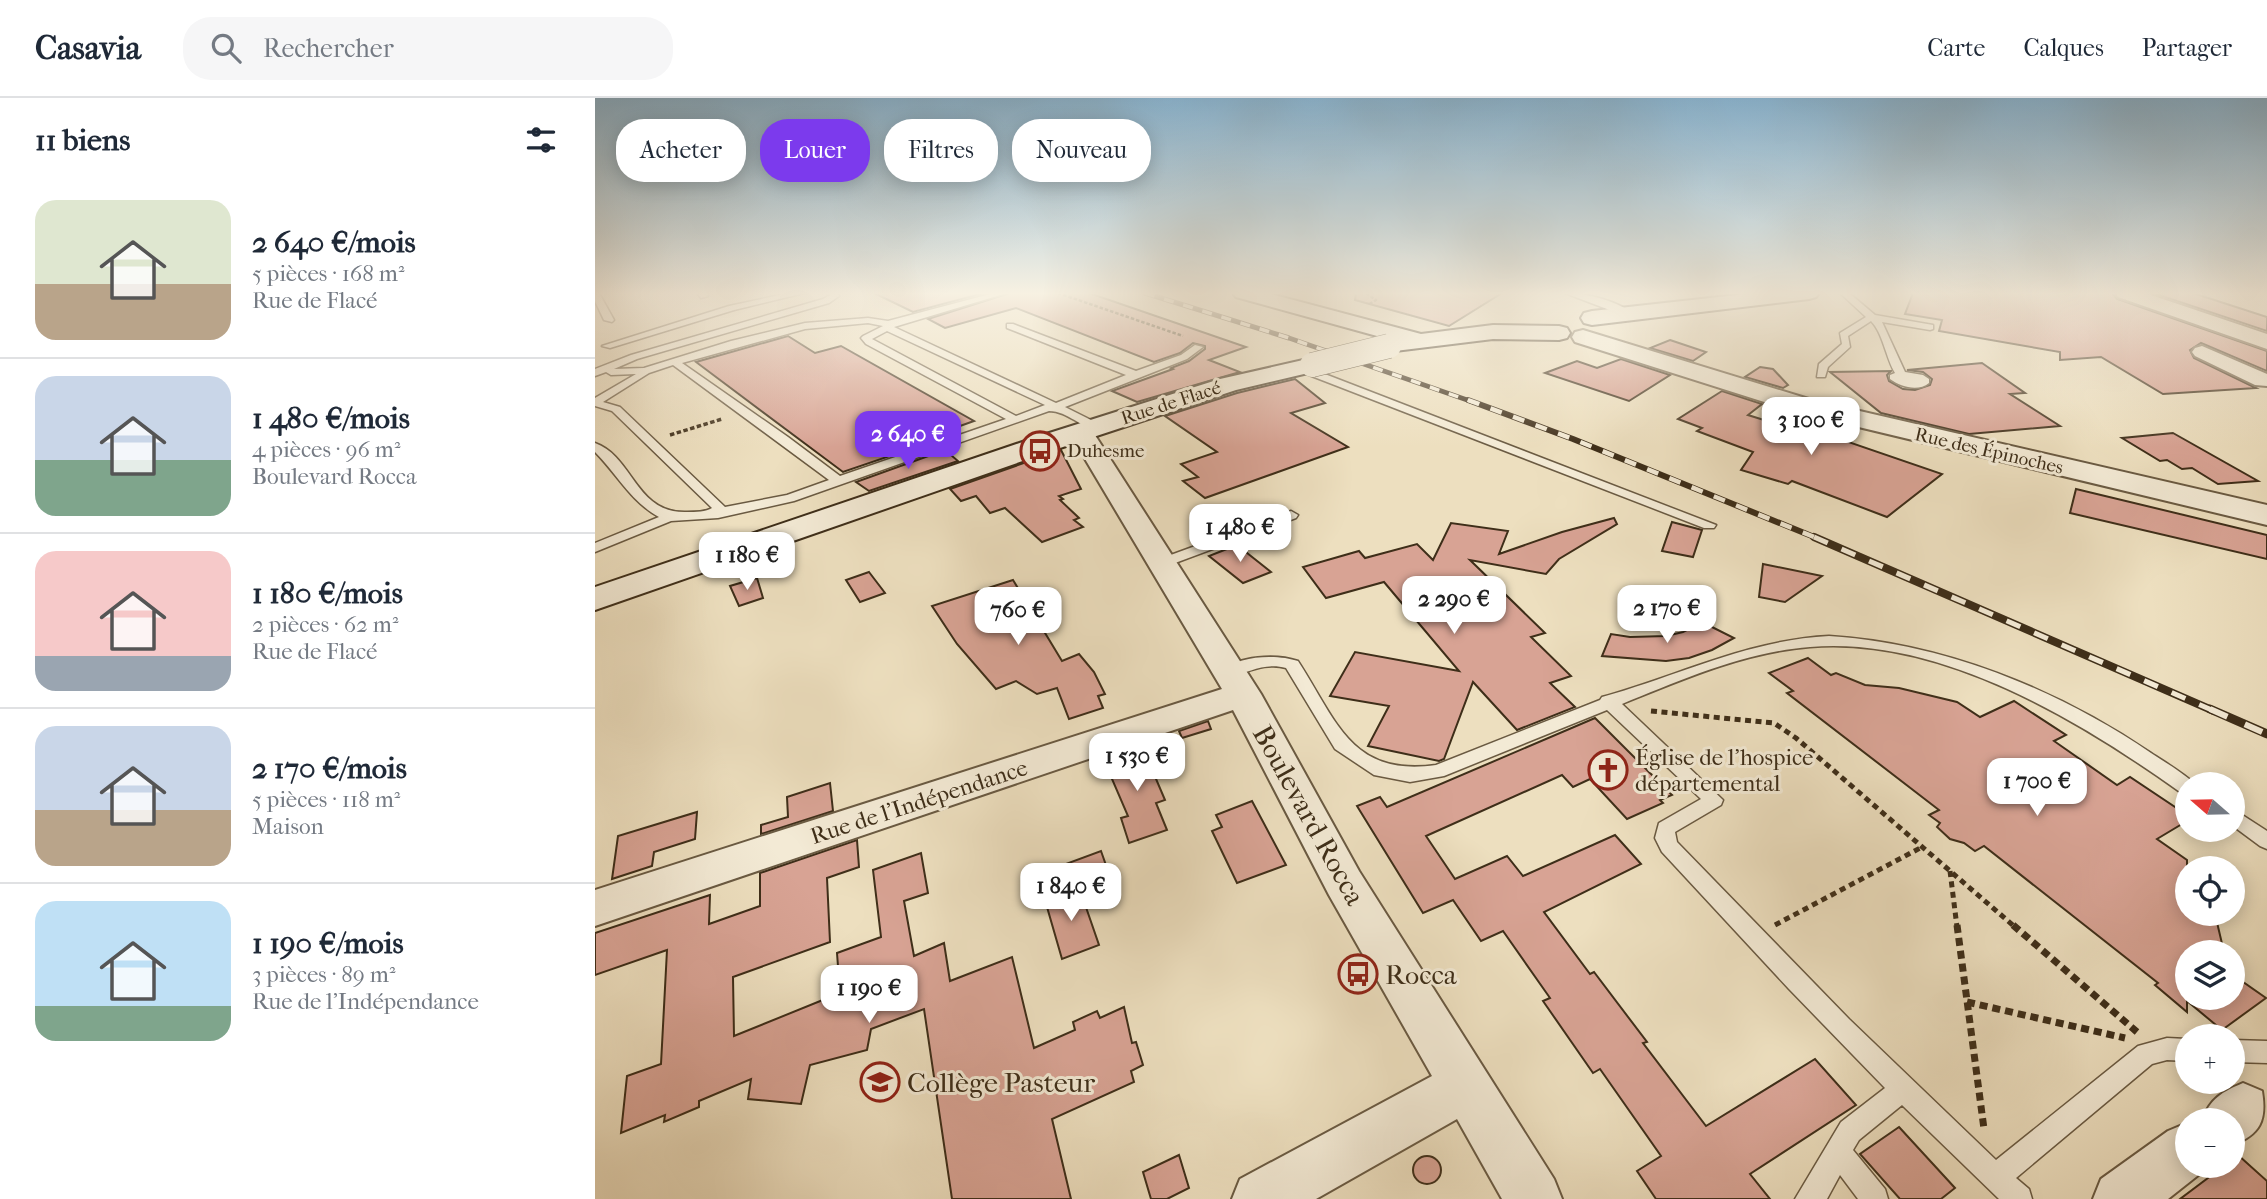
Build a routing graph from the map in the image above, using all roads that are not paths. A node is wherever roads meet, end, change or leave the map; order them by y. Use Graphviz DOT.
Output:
graph roads {
  1 [pos="612,344"];
  2 [pos="677,344"];
  3 [pos="734,344"];
  4 [pos="873,344"];
  5 [pos="926,344"];
  6 [pos="1057,344"];
  7 [pos="1379,344"];
  8 [pos="1625,344"];
  9 [pos="1847,344"];
  10 [pos="1887,344"];
  11 [pos="2252,344"];
  12 [pos="607,346"];
  13 [pos="1198,347"];
  14 [pos="675,362"];
  15 [pos="1304,366"];
  16 [pos="645,371"];
  17 [pos="595,374"];
  18 [pos="1901,374"];
  19 [pos="1136,375"];
  20 [pos="1821,375"];
  21 [pos="2263,380"];
  22 [pos="595,403"];
  23 [pos="1057,407"];
  24 [pos="1014,419"];
  25 [pos="1087,426"];
  26 [pos="595,446"];
  27 [pos="838,481"];
  28 [pos="717,514"];
  29 [pos="1291,515"];
  30 [pos="2267,515"];
  31 [pos="669,517"];
  32 [pos="1709,525"];
  33 [pos="595,548"];
  34 [pos="1161,562"];
  35 [pos="595,598"];
  36 [pos="1236,683"];
  37 [pos="1612,705"];
  38 [pos="2175,778"];
  39 [pos="2245,825"];
  40 [pos="2267,841"];
  41 [pos="595,908"];
  42 [pos="2175,1049"];
  43 [pos="2245,1051"];
  44 [pos="2267,1052"];
  45 [pos="1466,1086"];
  46 [pos="1902,1090"];
  47 [pos="1838,1152"];
  48 [pos="2175,1159"];
  49 [pos="1996,1177"];
  50 [pos="1260,1199"];
  51 [pos="1534,1199"];
  52 [pos="1808,1199"];
  53 [pos="1875,1199"];
  54 [pos="2019,1199"];
  55 [pos="2121,1199"];
  1 -- 12 [label="lane"];
  2 -- 17 [label="lane"];
  3 -- 14 [label="lane"];
  4 -- 24 [label="lane"];
  5 -- 23 [label="lane"];
  6 -- 19 [label="lane"];
  7 -- 15 [label="main road, Rue de Flacé, bridge"];
  8 -- 30 [label="main road, Rue des Épinoches"];
  9 -- 20 [label="lane"];
  10 -- 18 [label="lane"];
  11 -- 21 [label="street"];
  13 -- 19 [label="lane"];
  14 -- 16 [label="lane"];
  14 -- 27 [label="lane"];
  15 -- 25 [label="main road, Rue de Flacé"];
  15 -- 32 [label="lane"];
  16 -- 17 [label="lane"];
  16 -- 22 [label="lane"];
  19 -- 23 [label="lane"];
  22 -- 28 [label="lane"];
  23 -- 24 [label="lane"];
  23 -- 25 [label="lane"];
  24 -- 27 [label="lane"];
  25 -- 34 [label="street, Boulevard Rocca"];
  25 -- 35 [label="main road, Rue de Flacé"];
  26 -- 31 [label="lane"];
  27 -- 28 [label="lane"];
  28 -- 31 [label="lane"];
  29 -- 34 [label="lane"];
  31 -- 33 [label="lane"];
  34 -- 36 [label="street, Boulevard Rocca"];
  36 -- 37 [label="lane"];
  36 -- 41 [label="street, Rue de l'Indépendance"];
  36 -- 45 [label="street, Boulevard Rocca"];
  37 -- 38 [label="lane"];
  37 -- 46 [label="lane"];
  39 -- 40 [label="lane"];
  42 -- 49 [label="lane"];
  43 -- 44 [label="lane"];
  45 -- 50 [label="street"];
  45 -- 51 [label="street, Boulevard Rocca"];
  46 -- 47 [label="lane"];
  46 -- 49 [label="lane"];
  47 -- 52 [label="lane"];
  47 -- 53 [label="lane"];
  48 -- 55 [label="street"];
  49 -- 54 [label="lane"];
}
